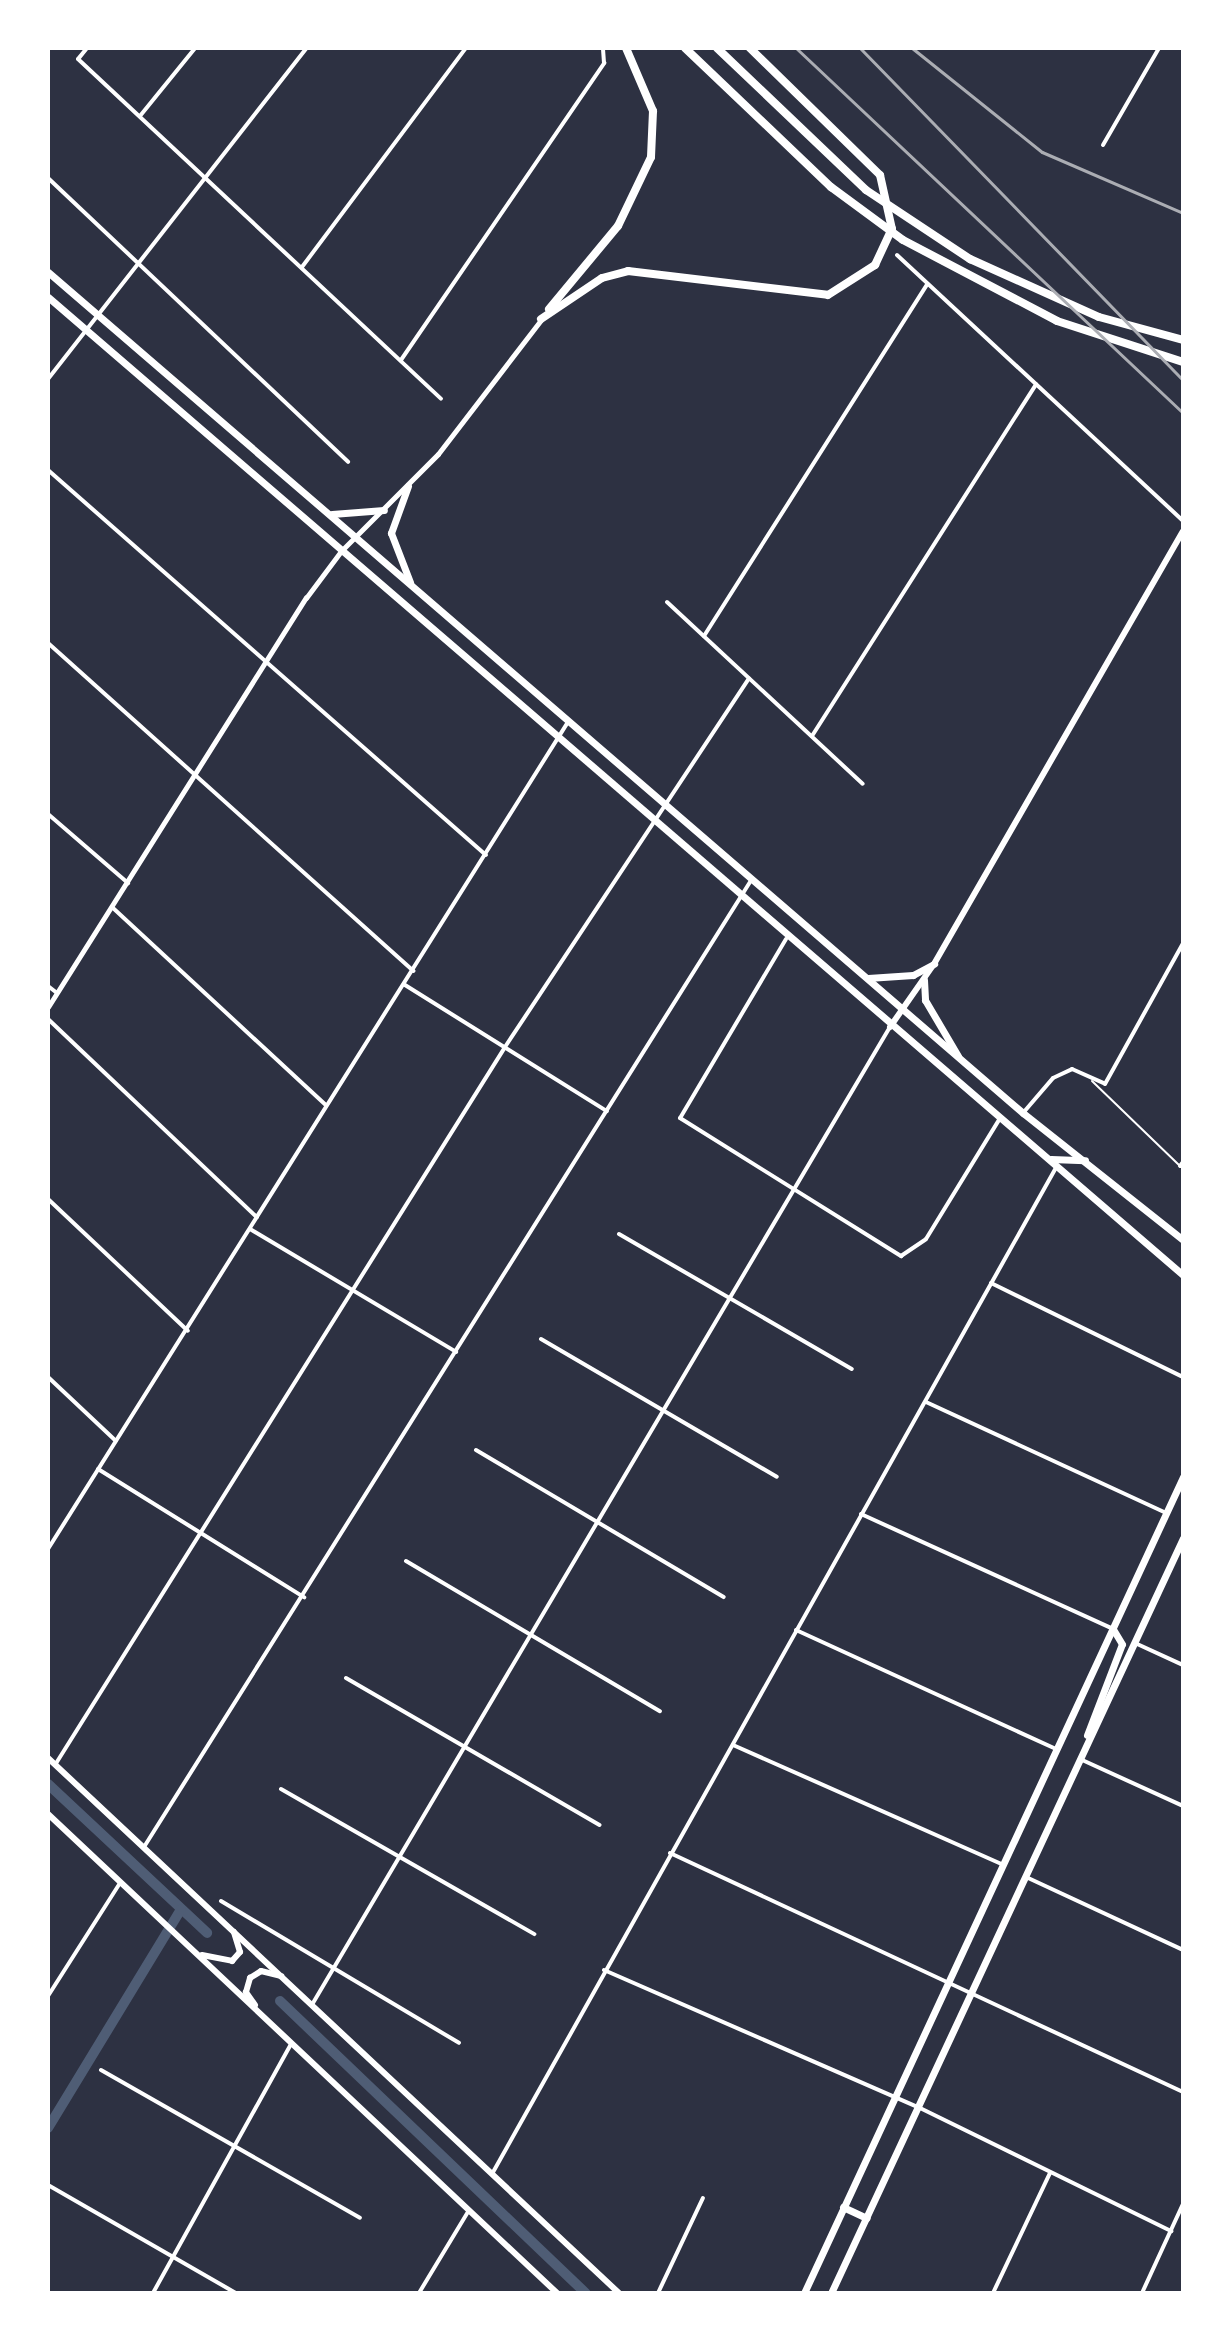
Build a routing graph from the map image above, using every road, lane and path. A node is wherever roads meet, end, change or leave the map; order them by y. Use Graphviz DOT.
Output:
graph roads {
  1 [pos="87,48"];
  2 [pos="195,48"];
  3 [pos="307,48"];
  4 [pos="466,48"];
  5 [pos="603,48"];
  6 [pos="626,48"];
  7 [pos="685,48"];
  8 [pos="717,48"];
  9 [pos="750,48"];
  10 [pos="1159,48"];
  11 [pos="140,116"];
  12 [pos="1103,145"];
  13 [pos="204,177"];
  14 [pos="48,178"];
  15 [pos="897,255"];
  16 [pos="136,263"];
  17 [pos="302,268"];
  18 [pos="48,272"];
  19 [pos="927,284"];
  20 [pos="48,297"];
  21 [pos="96,315"];
  22 [pos="541,319"];
  23 [pos="85,331"];
  24 [pos="1183,340"];
  25 [pos="401,360"];
  26 [pos="1183,362"];
  27 [pos="48,379"];
  28 [pos="1036,384"];
  29 [pos="441,399"];
  30 [pos="348,462"];
  31 [pos="48,470"];
  32 [pos="408,486"];
  33 [pos="384,510"];
  34 [pos="325,511"];
  35 [pos="1183,521"];
  36 [pos="1183,531"];
  37 [pos="355,537"];
  38 [pos="341,551"];
  39 [pos="415,591"];
  40 [pos="667,602"];
  41 [pos="704,636"];
  42 [pos="48,643"];
  43 [pos="265,660"];
  44 [pos="749,678"];
  45 [pos="568,722"];
  46 [pos="812,736"];
  47 [pos="558,739"];
  48 [pos="191,774"];
  49 [pos="863,784"];
  50 [pos="667,806"];
  51 [pos="48,814"];
  52 [pos="655,823"];
  53 [pos="486,855"];
  54 [pos="752,879"];
  55 [pos="128,884"];
  56 [pos="737,895"];
  57 [pos="113,908"];
  58 [pos="786,939"];
  59 [pos="1183,943"];
  60 [pos="934,964"];
  61 [pos="414,971"];
  62 [pos="867,978"];
  63 [pos="924,980"];
  64 [pos="405,985"];
  65 [pos="48,986"];
  66 [pos="57,993"];
  67 [pos="48,1007"];
  68 [pos="904,1010"];
  69 [pos="48,1019"];
  70 [pos="890,1027"];
  71 [pos="505,1047"];
  72 [pos="959,1058"];
  73 [pos="1092,1081"];
  74 [pos="326,1105"];
  75 [pos="608,1111"];
  76 [pos="1023,1113"];
  77 [pos="999,1120"];
  78 [pos="1045,1157"];
  79 [pos="1085,1160"];
  80 [pos="1182,1164"];
  81 [pos="1057,1166"];
  82 [pos="795,1191"];
  83 [pos="48,1199"];
  84 [pos="257,1217"];
  85 [pos="250,1229"];
  86 [pos="619,1234"];
  87 [pos="1183,1240"];
  88 [pos="1183,1275"];
  89 [pos="991,1283"];
  90 [pos="355,1292"];
  91 [pos="730,1301"];
  92 [pos="188,1331"];
  93 [pos="541,1339"];
  94 [pos="456,1352"];
  95 [pos="852,1369"];
  96 [pos="48,1377"];
  97 [pos="1183,1377"];
  98 [pos="926,1402"];
  99 [pos="665,1413"];
  100 [pos="116,1442"];
  101 [pos="476,1450"];
  102 [pos="98,1469"];
  103 [pos="777,1477"];
  104 [pos="1183,1477"];
  105 [pos="1166,1513"];
  106 [pos="861,1514"];
  107 [pos="600,1522"];
  108 [pos="204,1534"];
  109 [pos="1183,1538"];
  110 [pos="48,1548"];
  111 [pos="406,1561"];
  112 [pos="304,1597"];
  113 [pos="724,1597"];
  114 [pos="1113,1629"];
  115 [pos="796,1630"];
  116 [pos="533,1636"];
  117 [pos="1135,1643"];
  118 [pos="1183,1665"];
  119 [pos="346,1678"];
  120 [pos="660,1711"];
  121 [pos="1087,1740"];
  122 [pos="466,1745"];
  123 [pos="733,1745"];
  124 [pos="1057,1750"];
  125 [pos="48,1758"];
  126 [pos="1078,1758"];
  127 [pos="55,1765"];
  128 [pos="281,1789"];
  129 [pos="1183,1806"];
  130 [pos="48,1814"];
  131 [pos="600,1825"];
  132 [pos="144,1847"];
  133 [pos="670,1853"];
  134 [pos="400,1859"];
  135 [pos="1005,1865"];
  136 [pos="1026,1877"];
  137 [pos="120,1883"];
  138 [pos="221,1901"];
  139 [pos="227,1923"];
  140 [pos="534,1934"];
  141 [pos="186,1944"];
  142 [pos="1183,1950"];
  143 [pos="335,1968"];
  144 [pos="604,1970"];
  145 [pos="291,1983"];
  146 [pos="949,1984"];
  147 [pos="969,1992"];
  148 [pos="48,1996"];
  149 [pos="313,2003"];
  150 [pos="264,2018"];
  151 [pos="459,2043"];
  152 [pos="291,2044"];
  153 [pos="101,2070"];
  154 [pos="1183,2092"];
  155 [pos="893,2098"];
  156 [pos="920,2108"];
  157 [pos="234,2149"];
  158 [pos="1050,2173"];
  159 [pos="492,2174"];
  160 [pos="48,2185"];
  161 [pos="703,2198"];
  162 [pos="1183,2204"];
  163 [pos="843,2207"];
  164 [pos="469,2210"];
  165 [pos="360,2218"];
  166 [pos="867,2218"];
  167 [pos="1171,2231"];
  168 [pos="175,2258"];
  169 [pos="614,2290"];
  170 [pos="153,2293"];
  171 [pos="236,2293"];
  172 [pos="419,2293"];
  173 [pos="557,2293"];
  174 [pos="658,2293"];
  175 [pos="804,2293"];
  176 [pos="831,2293"];
  177 [pos="993,2293"];
  178 [pos="1142,2293"];
  1 -- 11 [label="street"];
  2 -- 11 [label="street"];
  3 -- 13 [label="street"];
  4 -- 17 [label="street"];
  5 -- 25 [label="street"];
  6 -- 22 [label="highway"];
  7 -- 26 [label="highway"];
  8 -- 24 [label="highway"];
  9 -- 22 [label="highway"];
  10 -- 12 [label="street"];
  11 -- 13 [label="street"];
  13 -- 16 [label="street"];
  13 -- 17 [label="street"];
  14 -- 16 [label="street"];
  15 -- 19 [label="street"];
  16 -- 21 [label="street"];
  16 -- 30 [label="street"];
  17 -- 25 [label="street"];
  18 -- 21 [label="highway"];
  19 -- 28 [label="street"];
  19 -- 41 [label="street"];
  20 -- 23 [label="highway"];
  21 -- 23 [label="street"];
  21 -- 34 [label="highway"];
  22 -- 32 [label="street"];
  23 -- 27 [label="street"];
  23 -- 38 [label="highway"];
  25 -- 29 [label="street"];
  28 -- 35 [label="street"];
  28 -- 46 [label="street"];
  31 -- 43 [label="street"];
  32 -- 33 [label="street"];
  32 -- 39 [label="highway"];
  33 -- 34 [label="highway"];
  33 -- 37 [label="street"];
  34 -- 37 [label="highway"];
  36 -- 60 [label="main road"];
  37 -- 38 [label="street"];
  37 -- 39 [label="highway"];
  38 -- 43 [label="street"];
  38 -- 47 [label="highway"];
  39 -- 45 [label="highway"];
  40 -- 41 [label="street"];
  41 -- 44 [label="street"];
  42 -- 48 [label="street"];
  43 -- 48 [label="street"];
  43 -- 53 [label="street"];
  44 -- 46 [label="street"];
  44 -- 50 [label="street"];
  45 -- 47 [label="street"];
  45 -- 50 [label="highway"];
  46 -- 49 [label="street"];
  47 -- 52 [label="highway"];
  47 -- 53 [label="street"];
  48 -- 55 [label="street"];
  48 -- 61 [label="street"];
  50 -- 52 [label="street"];
  50 -- 54 [label="highway"];
  51 -- 55 [label="street"];
  52 -- 56 [label="highway"];
  52 -- 71 [label="street"];
  53 -- 61 [label="street"];
  54 -- 56 [label="street"];
  54 -- 62 [label="highway"];
  55 -- 57 [label="street"];
  56 -- 58 [label="highway"];
  56 -- 75 [label="street"];
  57 -- 66 [label="street"];
  57 -- 74 [label="street"];
  58 -- 70 [label="highway"];
  58 -- 82 [label="street"];
  59 -- 73 [label="street"];
  60 -- 62 [label="highway"];
  60 -- 63 [label="main road"];
  61 -- 64 [label="street"];
  62 -- 68 [label="highway"];
  63 -- 68 [label="main road"];
  63 -- 72 [label="highway"];
  64 -- 71 [label="street"];
  64 -- 74 [label="street"];
  65 -- 66 [label="street"];
  66 -- 67 [label="street"];
  68 -- 70 [label="main road"];
  68 -- 72 [label="highway"];
  69 -- 84 [label="street"];
  70 -- 77 [label="highway"];
  70 -- 82 [label="street"];
  71 -- 75 [label="street"];
  71 -- 90 [label="street"];
  72 -- 76 [label="highway"];
  73 -- 76 [label="street"];
  73 -- 80 [label="lane"];
  74 -- 84 [label="street"];
  75 -- 94 [label="street"];
  76 -- 79 [label="highway"];
  77 -- 78 [label="highway"];
  77 -- 82 [label="street"];
  78 -- 79 [label="highway"];
  78 -- 81 [label="highway"];
  79 -- 87 [label="highway"];
  81 -- 88 [label="highway"];
  81 -- 89 [label="street"];
  82 -- 91 [label="street"];
  83 -- 92 [label="street"];
  84 -- 85 [label="street"];
  85 -- 90 [label="street"];
  85 -- 92 [label="street"];
  86 -- 91 [label="street"];
  89 -- 97 [label="street"];
  89 -- 98 [label="street"];
  90 -- 94 [label="street"];
  90 -- 108 [label="street"];
  91 -- 95 [label="street"];
  91 -- 99 [label="street"];
  92 -- 100 [label="street"];
  93 -- 99 [label="street"];
  94 -- 112 [label="street"];
  96 -- 100 [label="street"];
  98 -- 105 [label="street"];
  98 -- 106 [label="street"];
  99 -- 103 [label="street"];
  99 -- 107 [label="street"];
  100 -- 102 [label="street"];
  101 -- 107 [label="street"];
  102 -- 108 [label="street"];
  102 -- 110 [label="street"];
  104 -- 105 [label="highway"];
  105 -- 114 [label="highway"];
  106 -- 114 [label="street"];
  106 -- 115 [label="street"];
  107 -- 113 [label="street"];
  107 -- 116 [label="street"];
  108 -- 112 [label="street"];
  108 -- 127 [label="street"];
  109 -- 117 [label="highway"];
  111 -- 116 [label="street"];
  112 -- 132 [label="street"];
  114 -- 121 [label="highway"];
  114 -- 124 [label="highway"];
  115 -- 123 [label="street"];
  115 -- 124 [label="street"];
  116 -- 120 [label="street"];
  116 -- 122 [label="street"];
  117 -- 118 [label="street"];
  117 -- 121 [label="highway"];
  119 -- 122 [label="street"];
  121 -- 126 [label="highway"];
  122 -- 131 [label="street"];
  122 -- 134 [label="street"];
  123 -- 133 [label="street"];
  123 -- 135 [label="street"];
  124 -- 135 [label="highway"];
  125 -- 127 [label="main road"];
  126 -- 129 [label="street"];
  126 -- 136 [label="highway"];
  127 -- 132 [label="main road"];
  128 -- 134 [label="street"];
  130 -- 137 [label="main road"];
  132 -- 139 [label="main road"];
  133 -- 144 [label="street"];
  133 -- 146 [label="street"];
  134 -- 140 [label="street"];
  134 -- 143 [label="street"];
  135 -- 146 [label="highway"];
  136 -- 142 [label="street"];
  136 -- 147 [label="highway"];
  137 -- 141 [label="main road"];
  137 -- 148 [label="street"];
  138 -- 143 [label="street"];
  139 -- 141 [label="main road"];
  139 -- 145 [label="main road"];
  141 -- 150 [label="main road"];
  143 -- 149 [label="street"];
  143 -- 151 [label="street"];
  144 -- 155 [label="street"];
  144 -- 159 [label="street"];
  145 -- 149 [label="main road"];
  145 -- 150 [label="main road"];
  146 -- 147 [label="street"];
  146 -- 155 [label="highway"];
  147 -- 154 [label="street"];
  147 -- 156 [label="highway"];
  149 -- 159 [label="main road"];
  150 -- 152 [label="main road"];
  152 -- 157 [label="street"];
  152 -- 164 [label="main road"];
  153 -- 157 [label="street"];
  155 -- 156 [label="street"];
  155 -- 163 [label="highway"];
  156 -- 158 [label="street"];
  156 -- 166 [label="highway"];
  157 -- 165 [label="street"];
  157 -- 168 [label="street"];
  158 -- 167 [label="street"];
  158 -- 177 [label="street"];
  159 -- 169 [label="main road"];
  160 -- 168 [label="street"];
  161 -- 174 [label="street"];
  162 -- 167 [label="street"];
  163 -- 166 [label="highway"];
  163 -- 175 [label="highway"];
  164 -- 172 [label="street"];
  164 -- 173 [label="main road"];
  166 -- 176 [label="highway"];
  167 -- 178 [label="street"];
  168 -- 170 [label="street"];
  168 -- 171 [label="street"];
}
